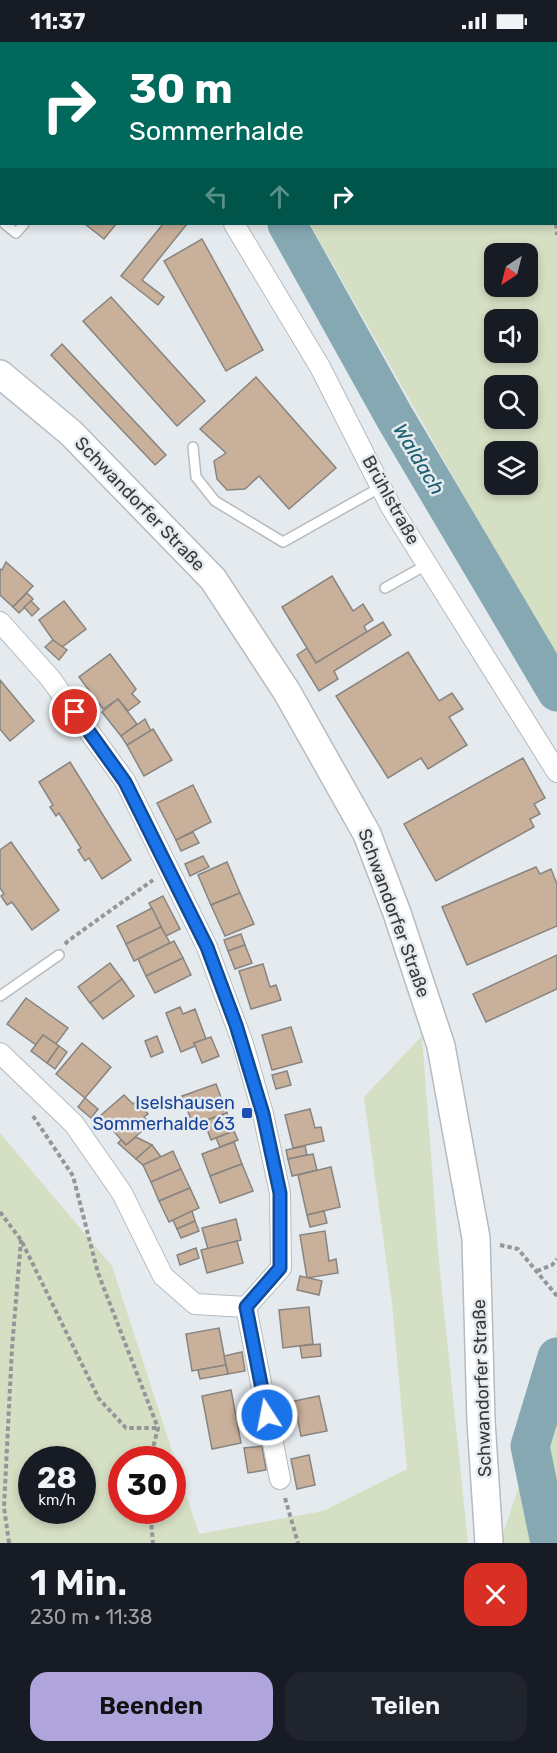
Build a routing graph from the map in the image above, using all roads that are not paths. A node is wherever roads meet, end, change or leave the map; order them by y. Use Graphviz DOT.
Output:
graph roads {
  1 [pos="6,225"];
  2 [pos="23,225"];
  3 [pos="235,225"];
  4 [pos="0,374"];
  5 [pos="193,447"];
  6 [pos="381,487"];
  7 [pos="428,564"];
  8 [pos="385,588"];
  9 [pos="0,622"];
  10 [pos="557,772"];
  11 [pos="59,955"];
  12 [pos="0,996"];
  13 [pos="0,1053"];
  14 [pos="246,1307"];
  15 [pos="280,1479"];
  16 [pos="489,1543"];
  1 -- 2 [label="lane"];
  3 -- 6 [label="street, Brühlstraße"];
  4 -- 16 [label="main road, Schwandorfer Straße"];
  5 -- 6 [label="lane"];
  6 -- 7 [label="street, Brühlstraße"];
  7 -- 8 [label="lane"];
  7 -- 10 [label="street, Brühlstraße"];
  9 -- 14 [label="street"];
  11 -- 12 [label="lane"];
  13 -- 14 [label="street"];
  14 -- 15 [label="street"];
}
